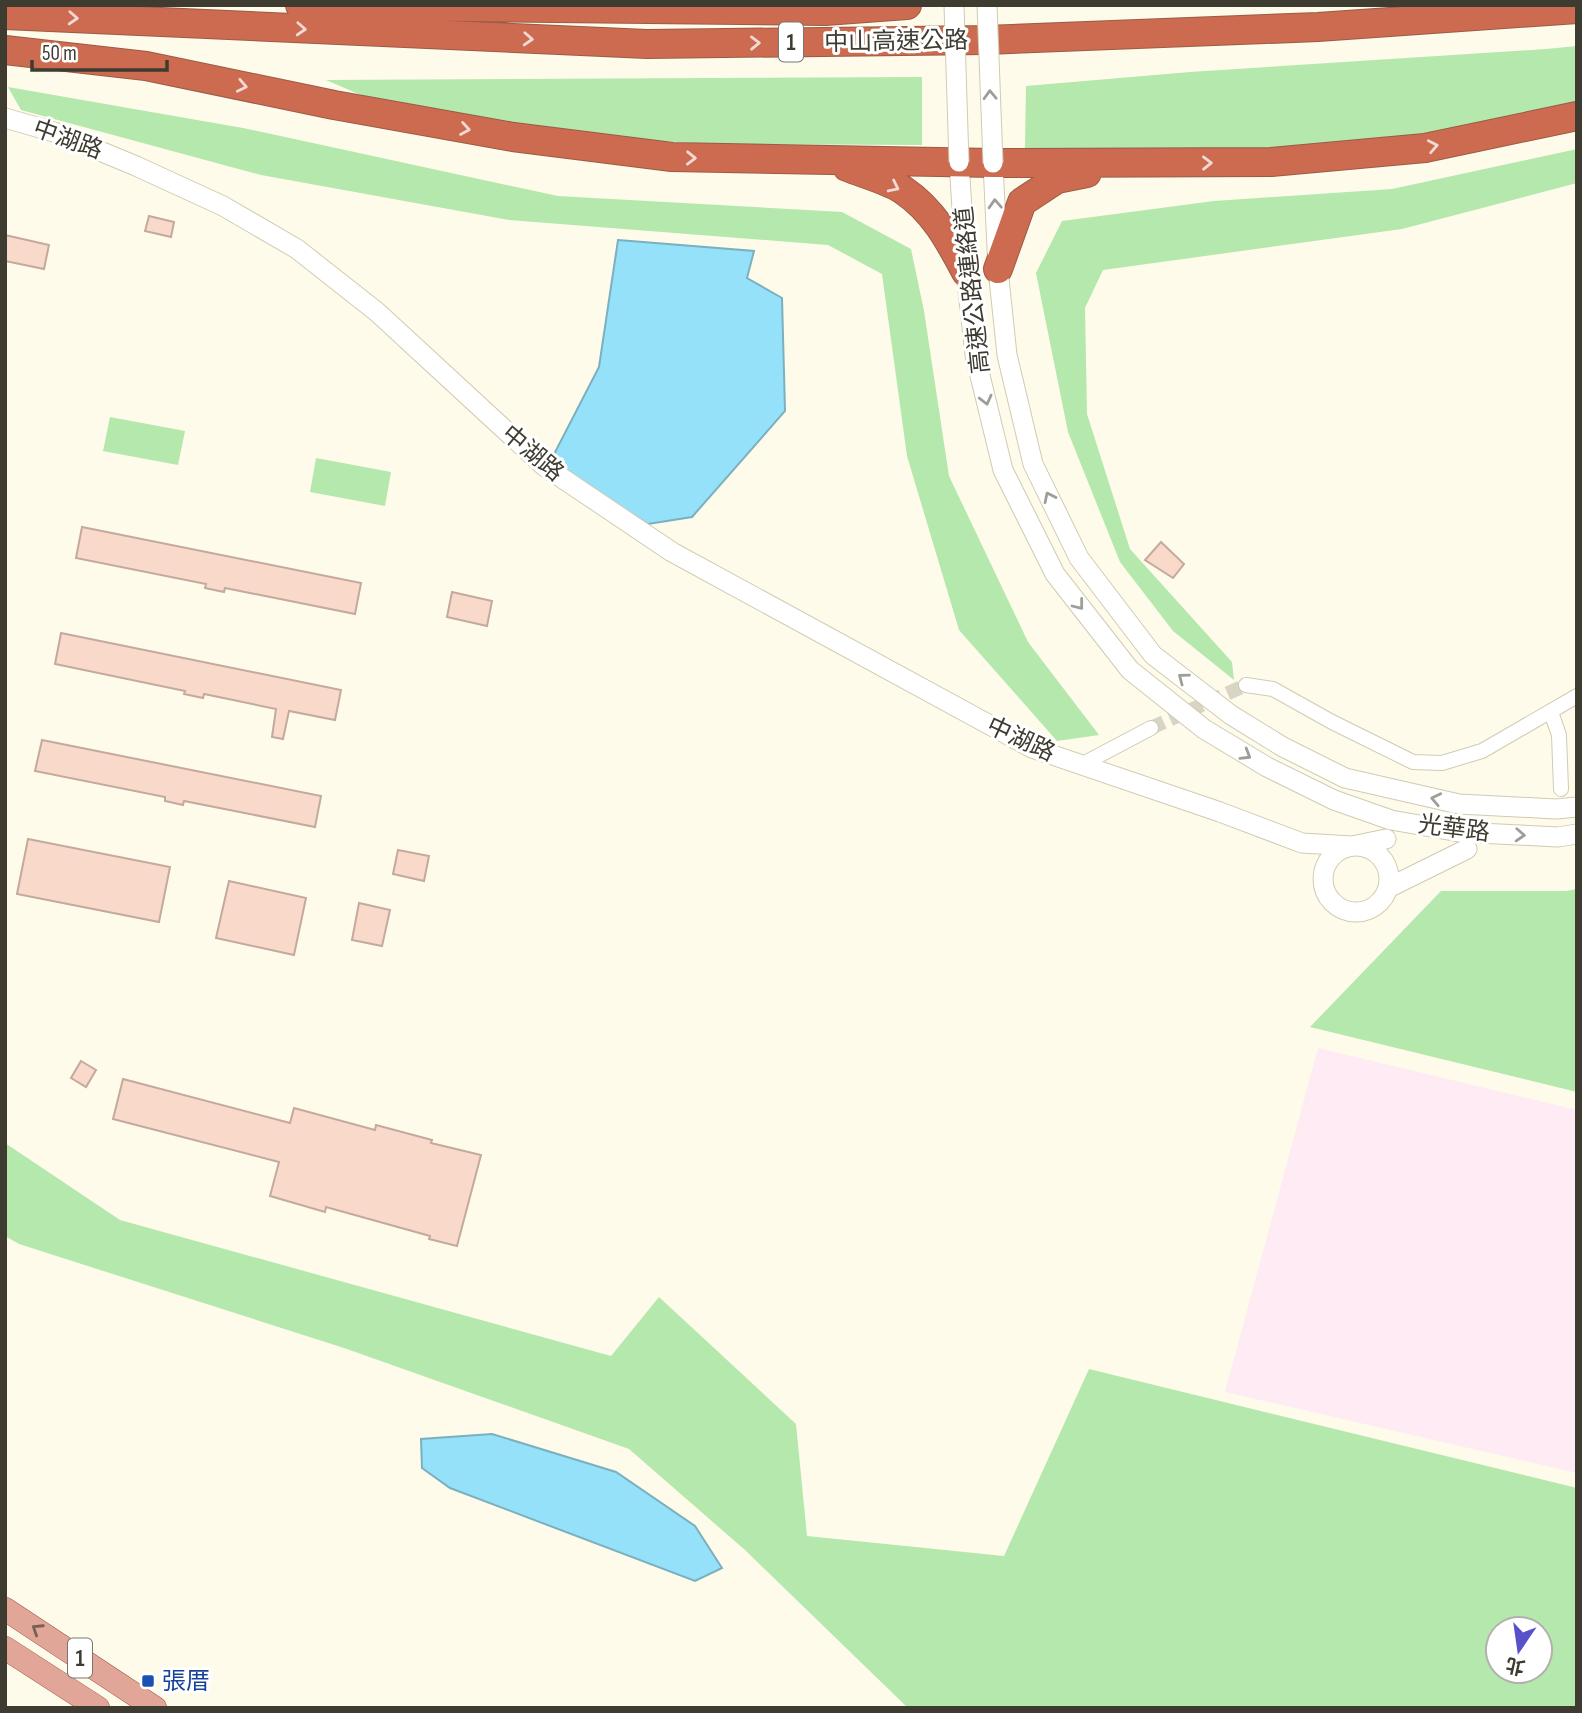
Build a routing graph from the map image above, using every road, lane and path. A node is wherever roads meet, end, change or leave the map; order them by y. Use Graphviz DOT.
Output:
graph roads {
  1 [pos="300,5"];
  2 [pos="907,5"];
  3 [pos="954,5"];
  4 [pos="987,5"];
  5 [pos="1577,9"];
  6 [pos="5,15"];
  7 [pos="5,50"];
  8 [pos="1577,116"];
  9 [pos="5,118"];
  10 [pos="831,160"];
  11 [pos="959,162"];
  12 [pos="993,163"];
  13 [pos="1138,163"];
  14 [pos="998,269"];
  15 [pos="966,272"];
  16 [pos="1246,685"];
  17 [pos="1577,696"];
  18 [pos="1551,712"];
  19 [pos="1151,727"];
  20 [pos="1081,765"];
  21 [pos="1345,778"];
  22 [pos="1561,789"];
  23 [pos="1334,800"];
  24 [pos="1577,807"];
  25 [pos="1577,834"];
  26 [pos="1386,839"];
  27 [pos="1302,843"];
  28 [pos="1352,846"];
  29 [pos="1467,849"];
  30 [pos="1324,887"];
  31 [pos="1388,888"];
  32 [pos="5,1609"];
  33 [pos="5,1648"];
  34 [pos="98,1708"];
  35 [pos="155,1708"];
  1 -- 2 [label="highway, 中山高速公路 / 1"];
  3 -- 11 [label="street, 高速公路連絡道, bridge"];
  12 -- 4 [label="street, 高速公路連絡道, one-way, bridge"];
  6 -- 5 [label="highway, 中山高速公路 / 1, one-way"];
  7 -- 10 [label="highway, one-way"];
  13 -- 8 [label="highway, one-way"];
  9 -- 20 [label="street, 中湖路"];
  10 -- 11 [label="highway"];
  10 -- 15 [label="highway, one-way"];
  11 -- 12 [label="highway"];
  11 -- 15 [label="street, 高速公路連絡道"];
  12 -- 13 [label="highway"];
  14 -- 12 [label="street, 高速公路連絡道, one-way"];
  13 -- 14 [label="highway"];
  21 -- 14 [label="street, 高速公路連絡道, one-way"];
  15 -- 23 [label="street, 高速公路連絡道, one-way"];
  16 -- 18 [label="street"];
  17 -- 18 [label="street"];
  18 -- 22 [label="street"];
  19 -- 20 [label="street, 中湖路"];
  20 -- 27 [label="street, 中湖路"];
  24 -- 21 [label="street, 光華路, one-way"];
  23 -- 25 [label="street, 光華路, one-way"];
  26 -- 28 [label="street"];
  27 -- 28 [label="street, 中湖路"];
  27 -- 30 [label="street"];
  28 -- 30 [label="street"];
  28 -- 31 [label="street"];
  29 -- 31 [label="street"];
  30 -- 31 [label="street"];
  35 -- 32 [label="main road, 1, one-way"];
  33 -- 34 [label="main road, 1"];
}
